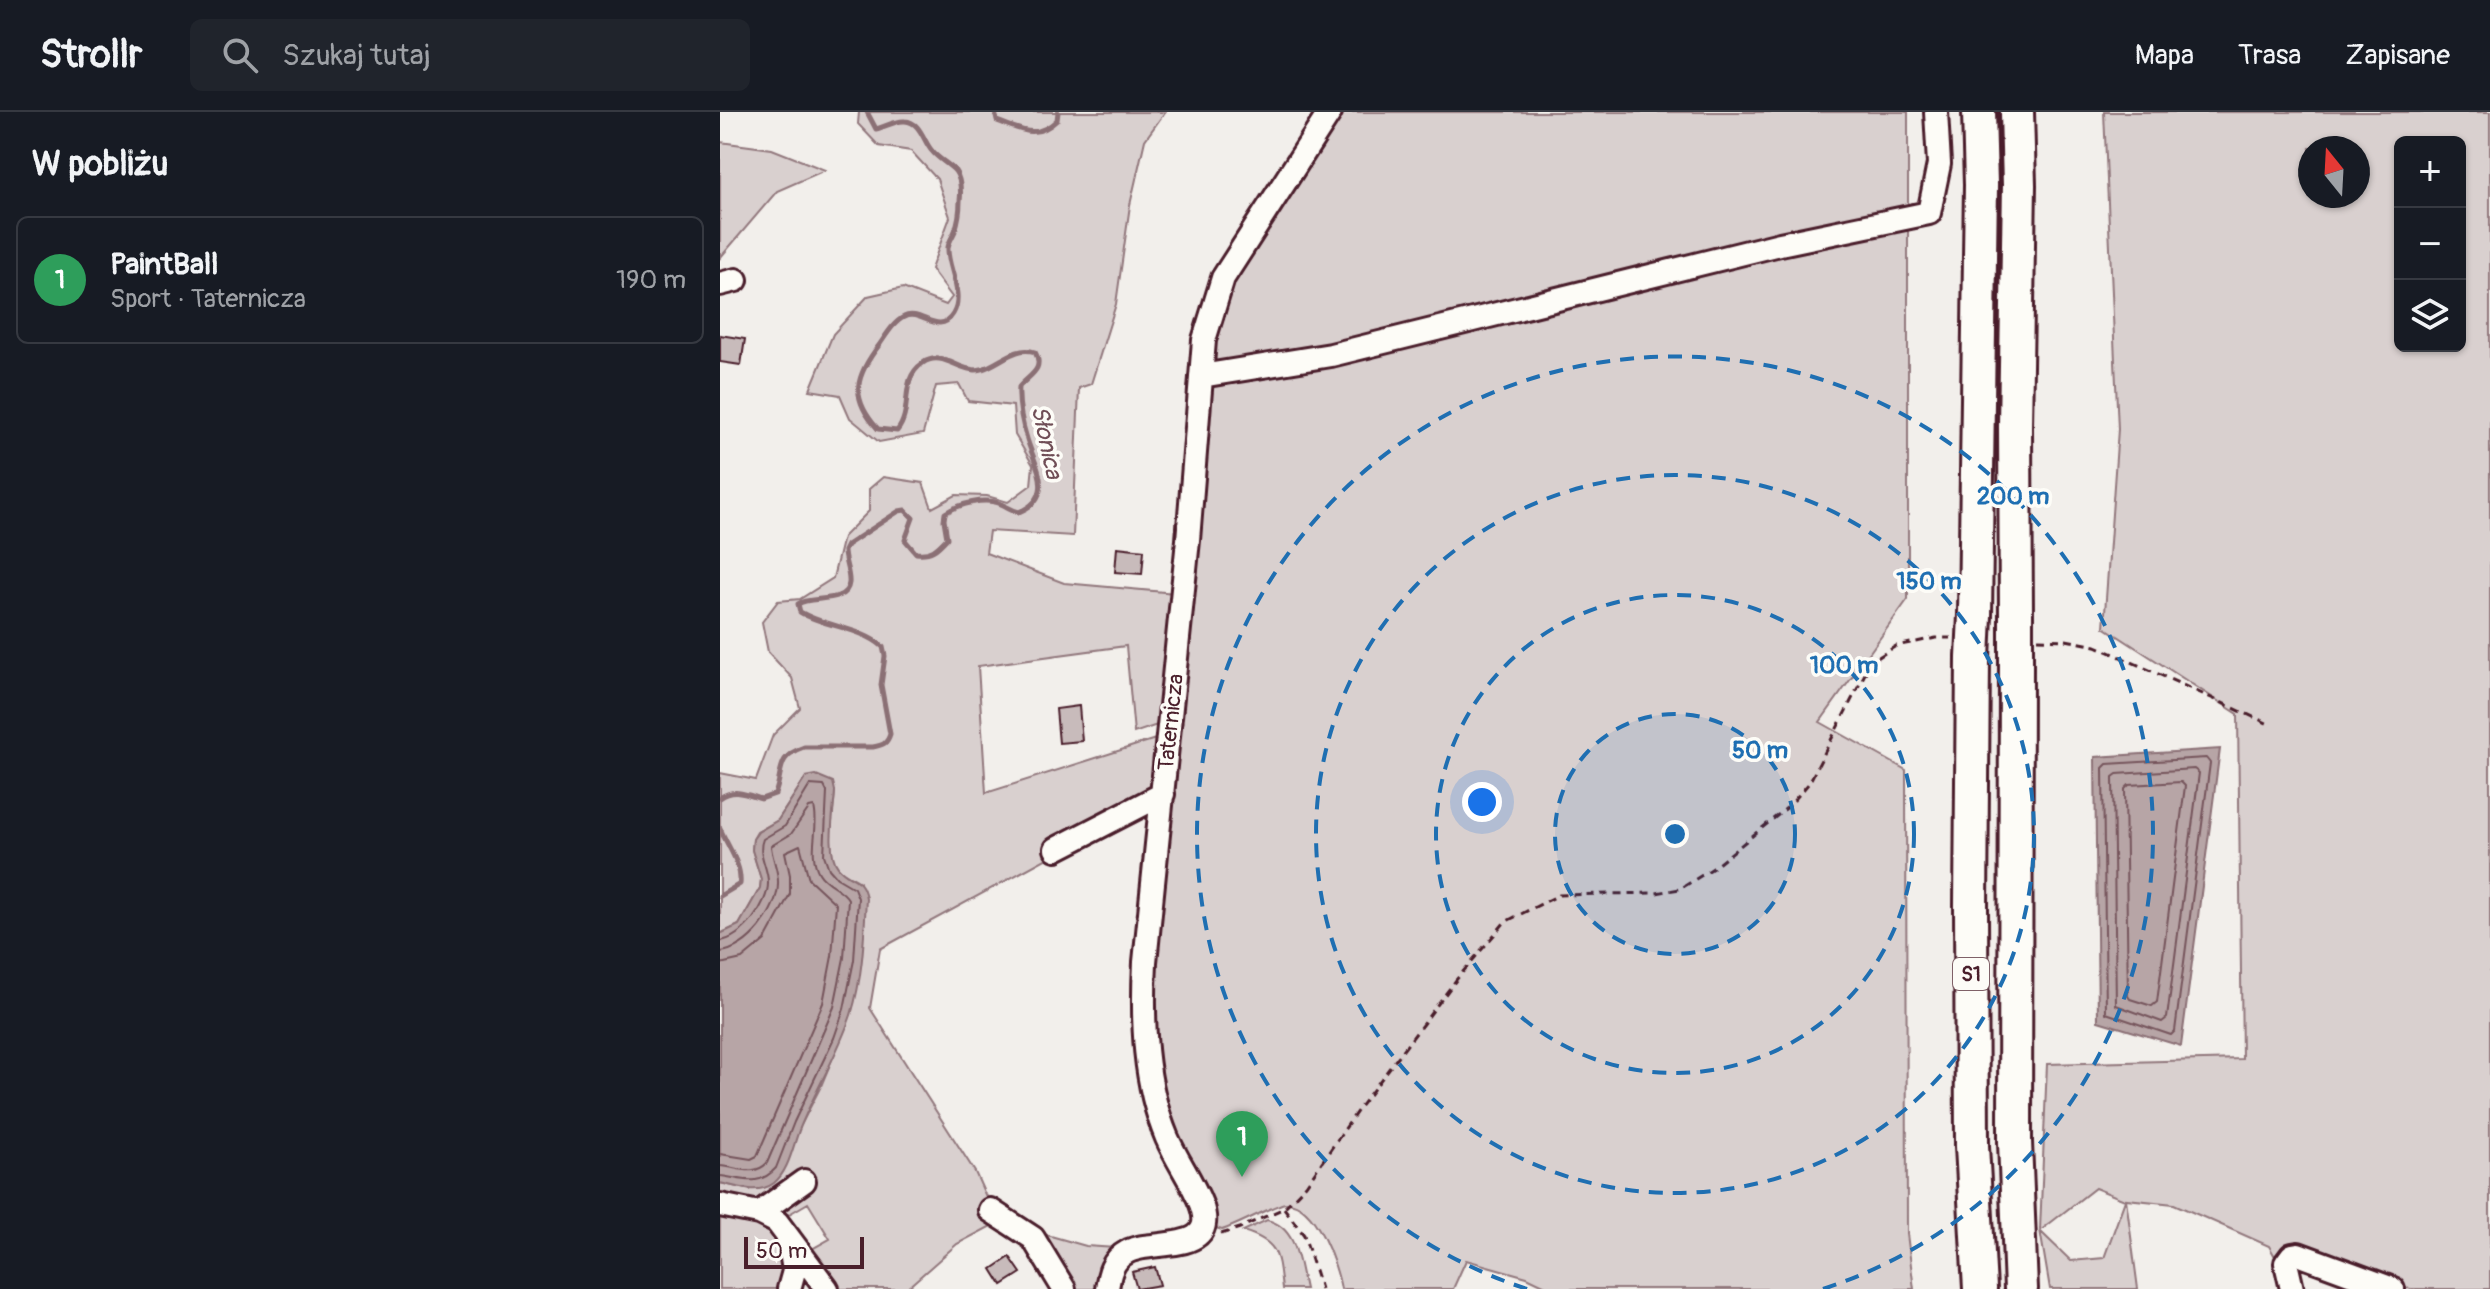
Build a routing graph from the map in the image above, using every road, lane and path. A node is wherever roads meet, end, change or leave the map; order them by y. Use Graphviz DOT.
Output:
graph roads {
  1 [pos="1330,112"];
  2 [pos="1936,112"];
  3 [pos="1979,112"];
  4 [pos="2017,112"];
  5 [pos="1201,376"];
  6 [pos="1163,794"];
  7 [pos="1056,849"];
  8 [pos="1737,849"];
  9 [pos="804,1181"];
  10 [pos="720,1205"];
  11 [pos="1284,1208"];
  12 [pos="990,1210"];
  13 [pos="759,1213"];
  14 [pos="1201,1230"];
  15 [pos="789,1236"];
  16 [pos="789,1289"];
  17 [pos="827,1289"];
  18 [pos="1064,1289"];
  19 [pos="1107,1289"];
  20 [pos="1321,1289"];
  21 [pos="1980,1289"];
  22 [pos="2021,1289"];
  23 [pos="2292,1289"];
  24 [pos="2393,1289"];
  1 -- 5 [label="street, Taternicza"];
  2 -- 5 [label="street"];
  3 -- 21 [label="highway, S1, bridge"];
  4 -- 22 [label="highway, S1, bridge"];
  5 -- 6 [label="street, Taternicza"];
  6 -- 7 [label="street"];
  6 -- 14 [label="street, Taternicza"];
  8 -- 11 [label="path"];
  9 -- 13 [label="street"];
  10 -- 13 [label="street"];
  11 -- 14 [label="path"];
  11 -- 20 [label="path"];
  12 -- 18 [label="street"];
  13 -- 15 [label="street"];
  14 -- 19 [label="street"];
  15 -- 16 [label="street"];
  15 -- 17 [label="street"];
  23 -- 24 [label="street"];
}
